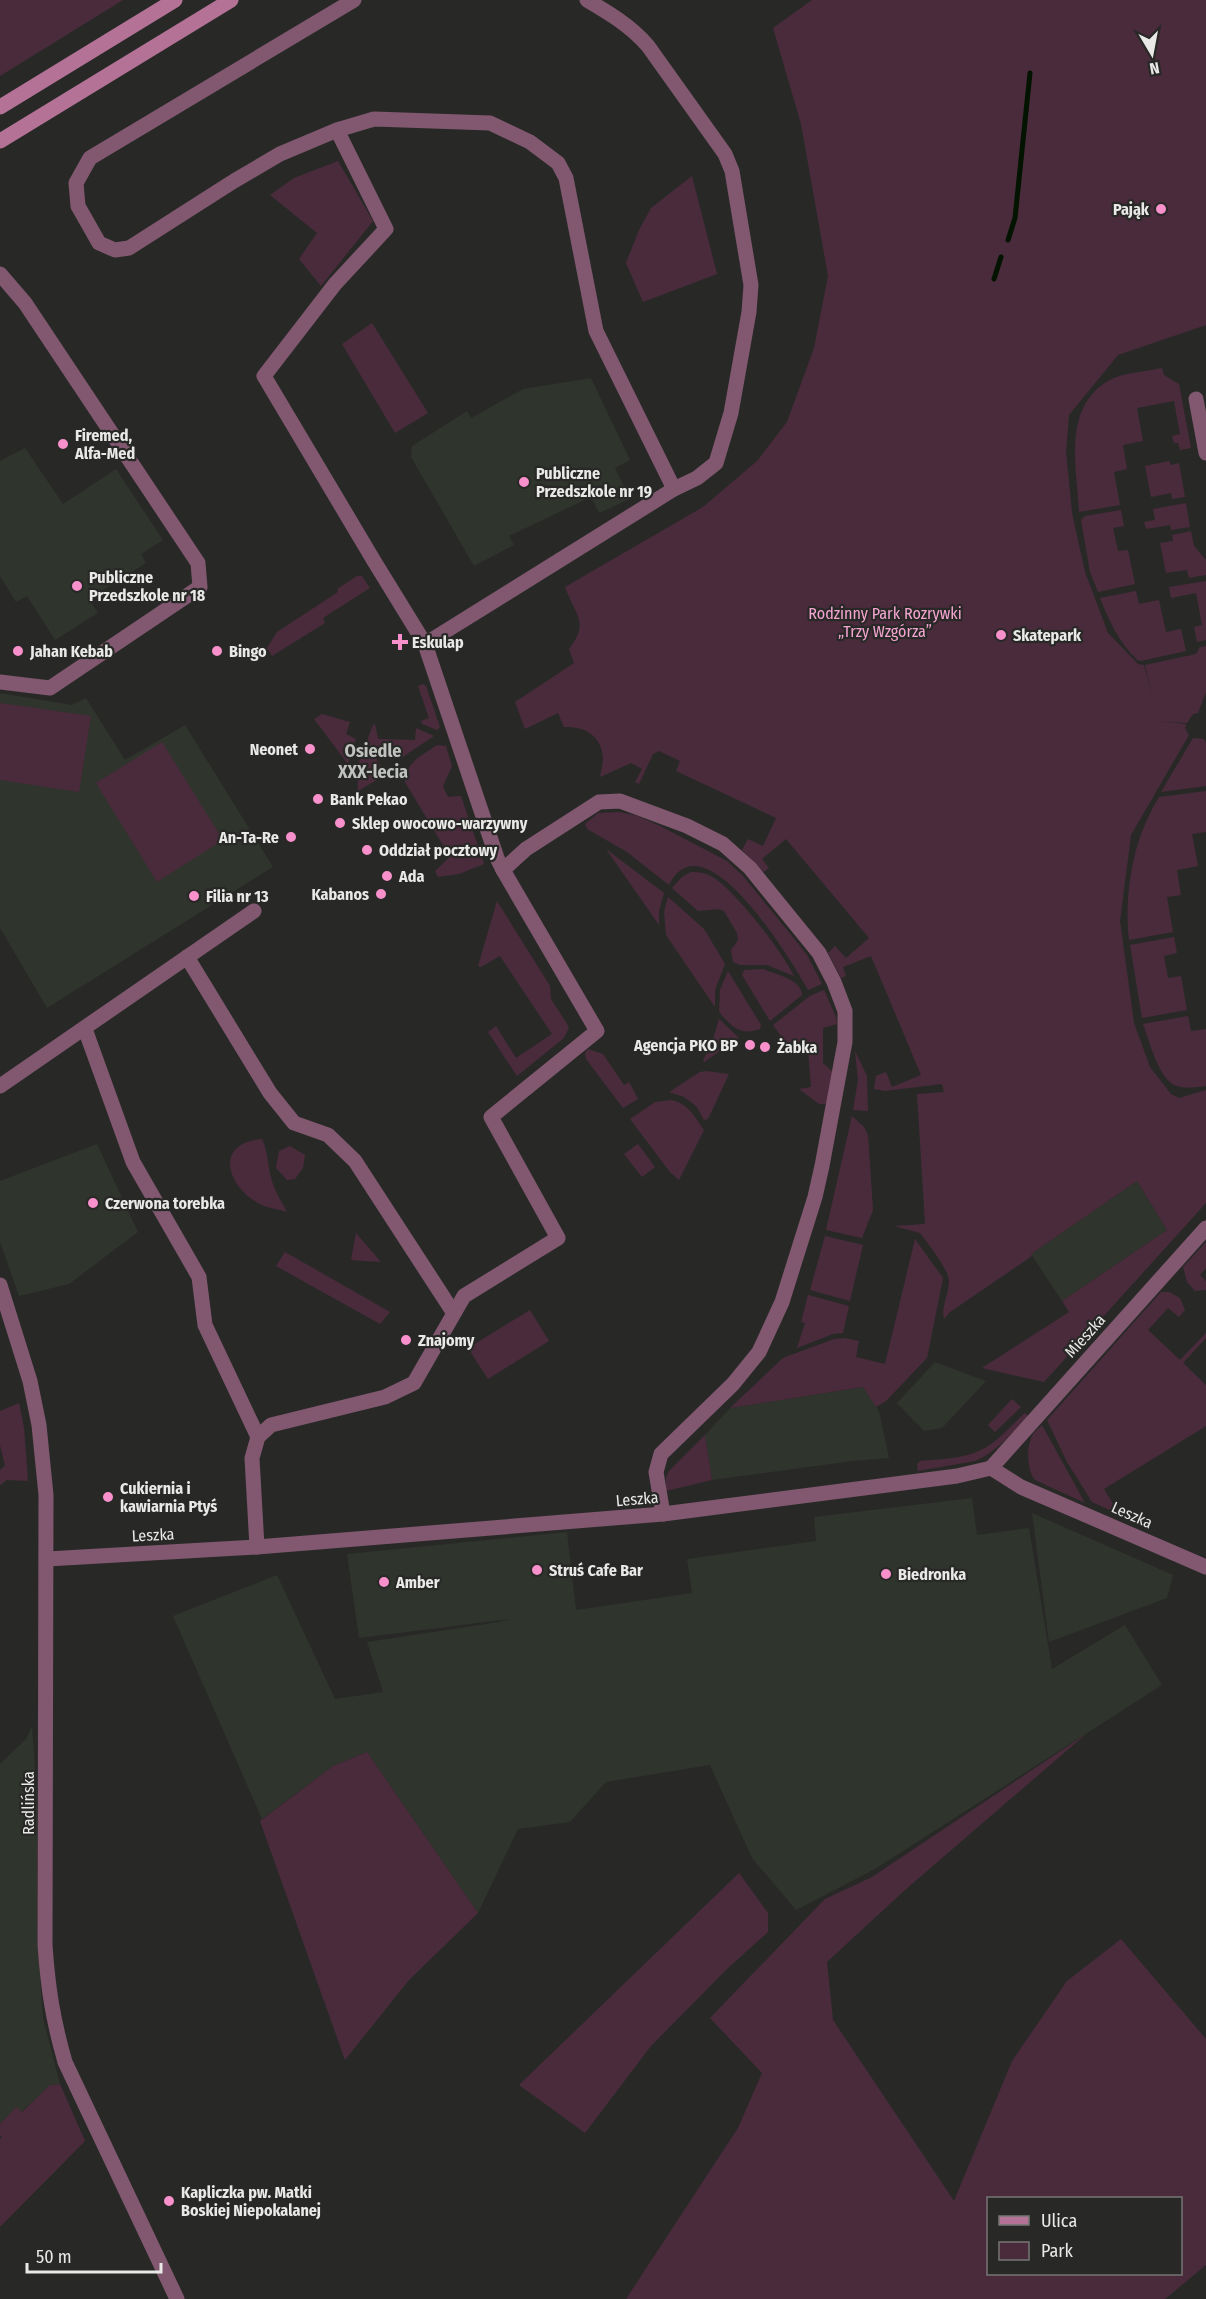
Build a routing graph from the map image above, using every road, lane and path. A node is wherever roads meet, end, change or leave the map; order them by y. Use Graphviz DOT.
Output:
graph roads {
  1 [pos="175,0"];
  2 [pos="231,0"];
  3 [pos="354,0"];
  4 [pos="587,0"];
  5 [pos="0,107"];
  6 [pos="337,130"];
  7 [pos="0,141"];
  8 [pos="0,274"];
  9 [pos="1196,399"];
  10 [pos="1206,453"];
  11 [pos="674,489"];
  12 [pos="425,644"];
  13 [pos="0,682"];
  14 [pos="503,870"];
  15 [pos="254,911"];
  16 [pos="187,957"];
  17 [pos="85,1029"];
  18 [pos="0,1086"];
  19 [pos="1206,1228"];
  20 [pos="0,1285"];
  21 [pos="453,1312"];
  22 [pos="258,1437"];
  23 [pos="991,1468"];
  24 [pos="663,1515"];
  25 [pos="257,1547"];
  26 [pos="47,1559"];
  27 [pos="1206,1567"];
  28 [pos="177,2299"];
  1 -- 5 [label="main road"];
  2 -- 7 [label="main road"];
  3 -- 6 [label="street"];
  4 -- 11 [label="street"];
  6 -- 11 [label="street"];
  6 -- 12 [label="street"];
  8 -- 13 [label="street"];
  9 -- 10 [label="street"];
  11 -- 12 [label="street"];
  12 -- 14 [label="street"];
  14 -- 21 [label="street"];
  14 -- 24 [label="street"];
  15 -- 16 [label="street"];
  16 -- 17 [label="street"];
  16 -- 21 [label="street"];
  17 -- 18 [label="street"];
  17 -- 22 [label="street"];
  19 -- 23 [label="street, Mieszka"];
  20 -- 26 [label="street, Radlińska"];
  21 -- 22 [label="street"];
  22 -- 25 [label="street"];
  23 -- 24 [label="street, Leszka"];
  23 -- 27 [label="street, Leszka"];
  24 -- 25 [label="street, Leszka"];
  25 -- 26 [label="street, Leszka"];
  26 -- 28 [label="street, Radlińska"];
}
